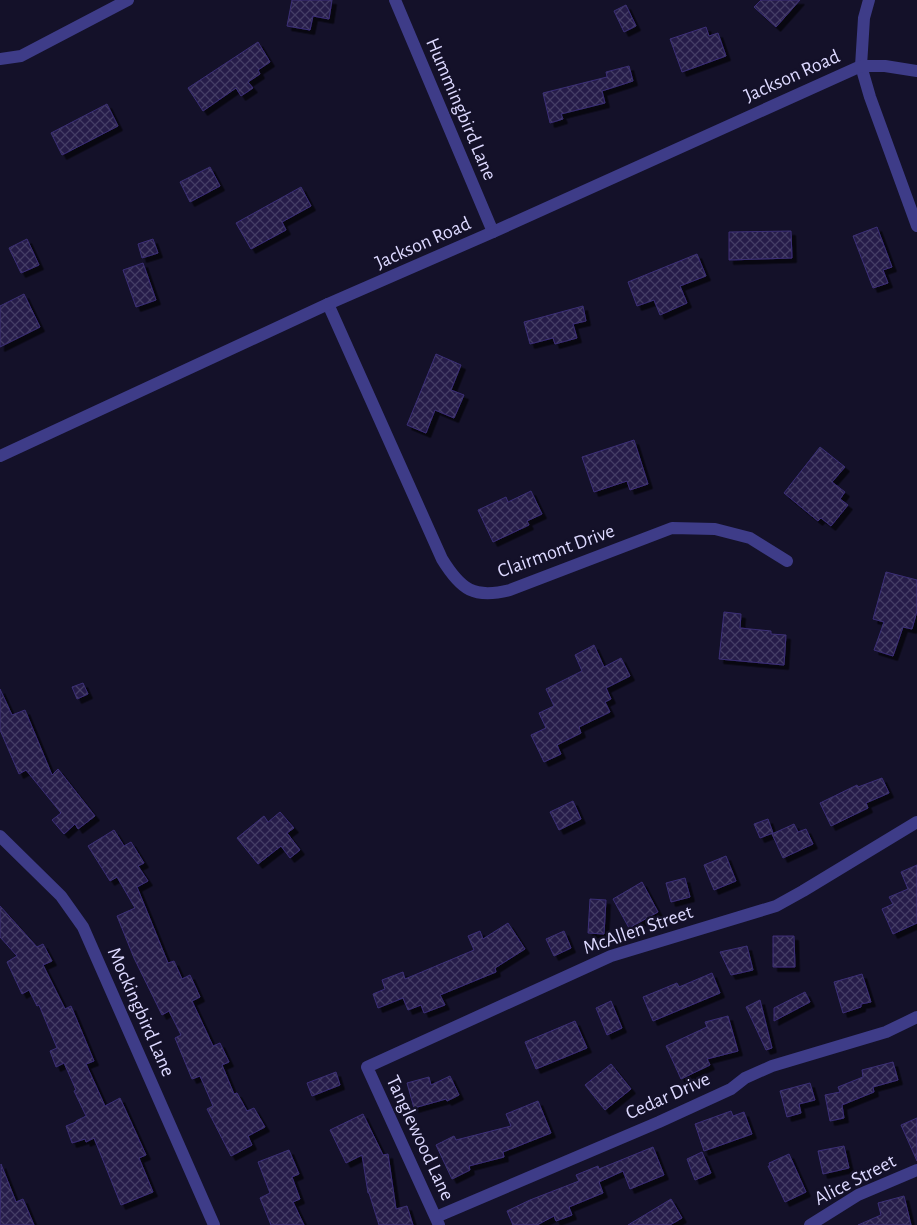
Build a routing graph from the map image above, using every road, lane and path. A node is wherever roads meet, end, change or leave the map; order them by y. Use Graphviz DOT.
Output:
graph roads {
  1 [pos="128,0"];
  2 [pos="395,0"];
  3 [pos="869,0"];
  4 [pos="0,59"];
  5 [pos="861,66"];
  6 [pos="917,71"];
  7 [pos="917,226"];
  8 [pos="493,232"];
  9 [pos="328,304"];
  10 [pos="0,456"];
  11 [pos="787,561"];
  12 [pos="917,822"];
  13 [pos="0,836"];
  14 [pos="917,1017"];
  15 [pos="367,1067"];
  16 [pos="917,1170"];
  17 [pos="438,1221"];
  18 [pos="214,1225"];
  19 [pos="810,1225"];
  1 -- 4 [label="street"];
  2 -- 8 [label="street, Hummingbird Lane"];
  3 -- 5 [label="street"];
  5 -- 6 [label="street"];
  5 -- 7 [label="street"];
  5 -- 8 [label="street, Jackson Road"];
  8 -- 9 [label="street, Jackson Road"];
  9 -- 10 [label="street, Jackson Road"];
  9 -- 11 [label="street, Clairmont Drive"];
  12 -- 15 [label="street, McAllen Street"];
  13 -- 18 [label="street, Mockingbird Lane"];
  14 -- 17 [label="street, Cedar Drive"];
  15 -- 17 [label="street, Tanglewood Lane"];
  16 -- 19 [label="street, Alice Street"];
}
